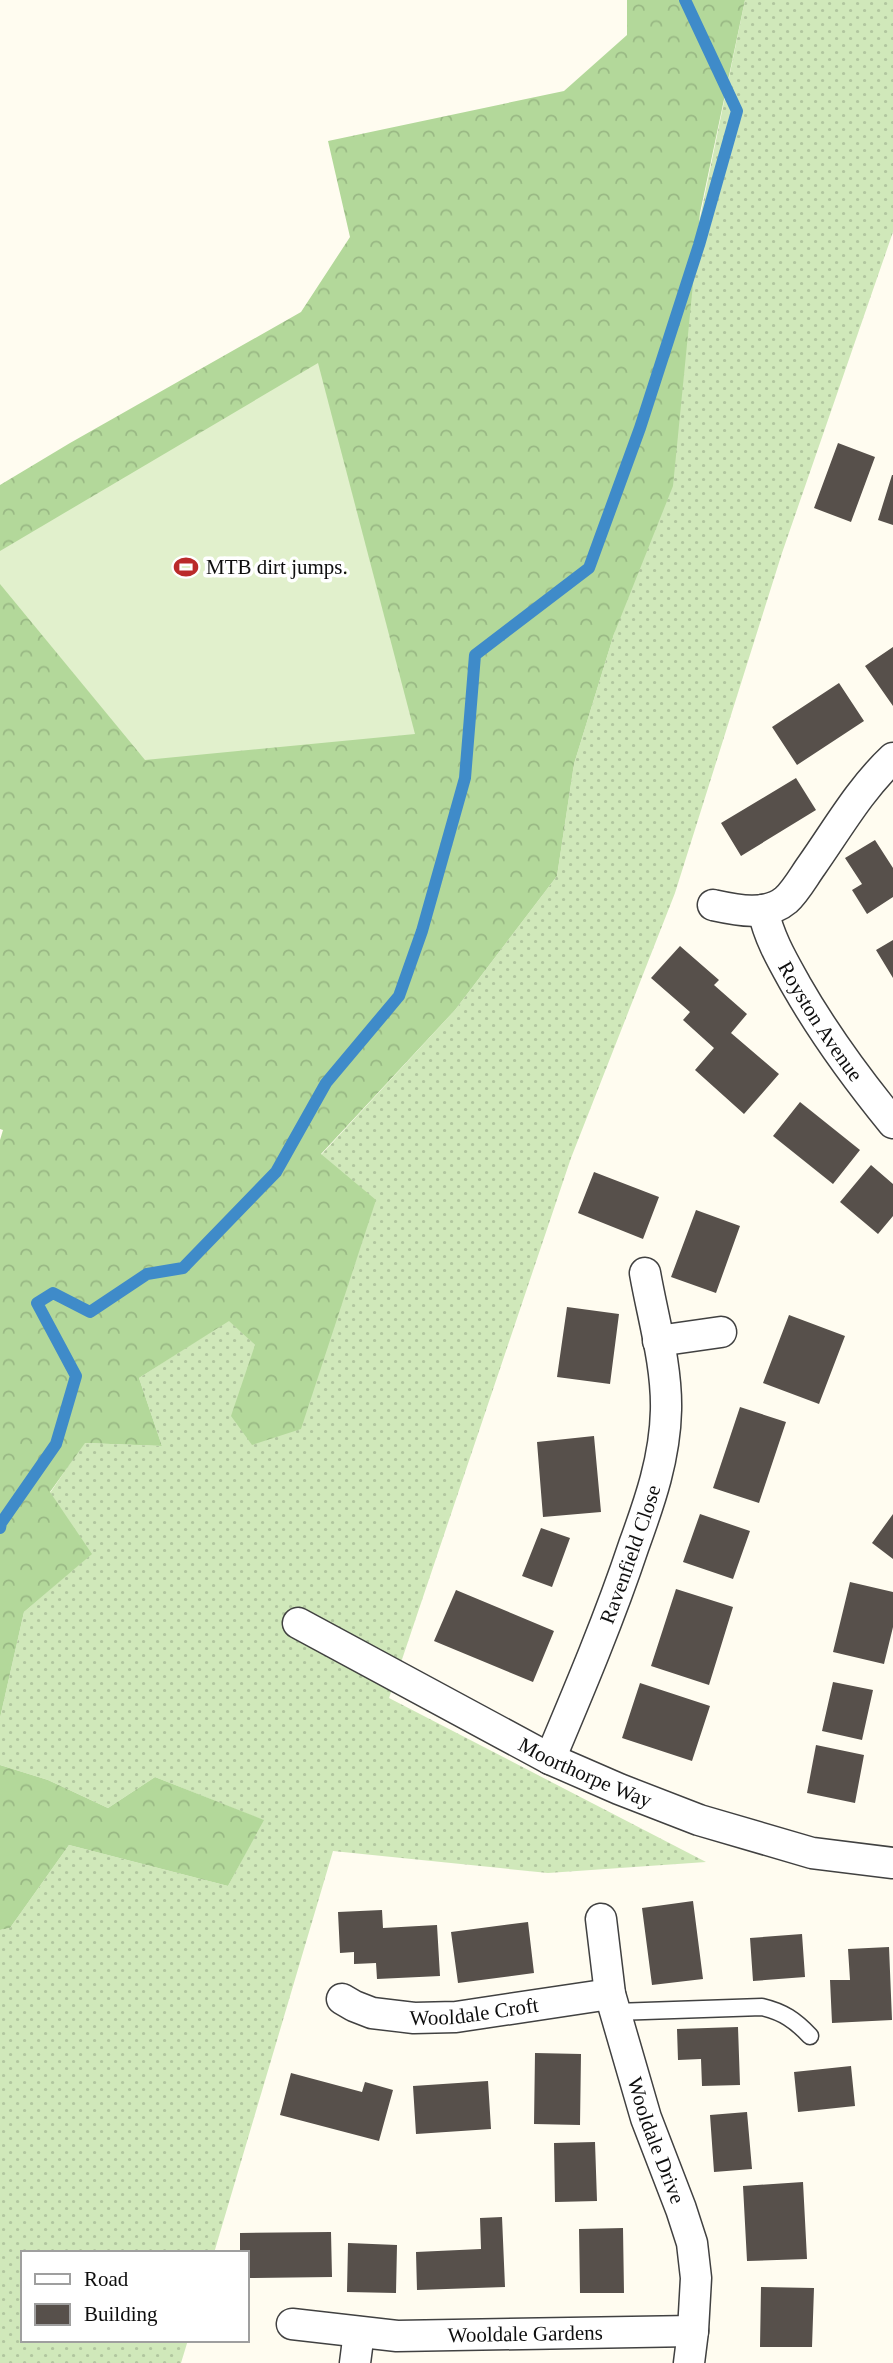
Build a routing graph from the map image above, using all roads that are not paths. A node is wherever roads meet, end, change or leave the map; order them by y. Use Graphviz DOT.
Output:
graph roads {
  1 [pos="893,758"];
  2 [pos="713,905"];
  3 [pos="763,910"];
  4 [pos="893,1123"];
  5 [pos="645,1273"];
  6 [pos="721,1332"];
  7 [pos="658,1341"];
  8 [pos="298,1623"];
  9 [pos="550,1759"];
  10 [pos="893,1863"];
  11 [pos="601,1919"];
  12 [pos="342,1999"];
  13 [pos="612,2003"];
  14 [pos="810,2036"];
  15 [pos="292,2324"];
  16 [pos="693,2331"];
  17 [pos="359,2332"];
  18 [pos="355,2363"];
  19 [pos="689,2363"];
  1 -- 3 [label="street"];
  2 -- 3 [label="street"];
  3 -- 4 [label="street, Royston Avenue"];
  5 -- 7 [label="street, Ravenfield Close"];
  6 -- 7 [label="street"];
  7 -- 9 [label="street, Ravenfield Close"];
  8 -- 9 [label="street, Moorthorpe Way"];
  9 -- 10 [label="street, Moorthorpe Way"];
  11 -- 13 [label="street, Wooldale Drive"];
  12 -- 13 [label="street, Wooldale Croft"];
  13 -- 14 [label="lane"];
  13 -- 16 [label="street, Wooldale Drive"];
  15 -- 17 [label="street, Wooldale Gardens"];
  16 -- 17 [label="street, Wooldale Gardens"];
  16 -- 19 [label="street, Wooldale Drive"];
  17 -- 18 [label="street"];
}
